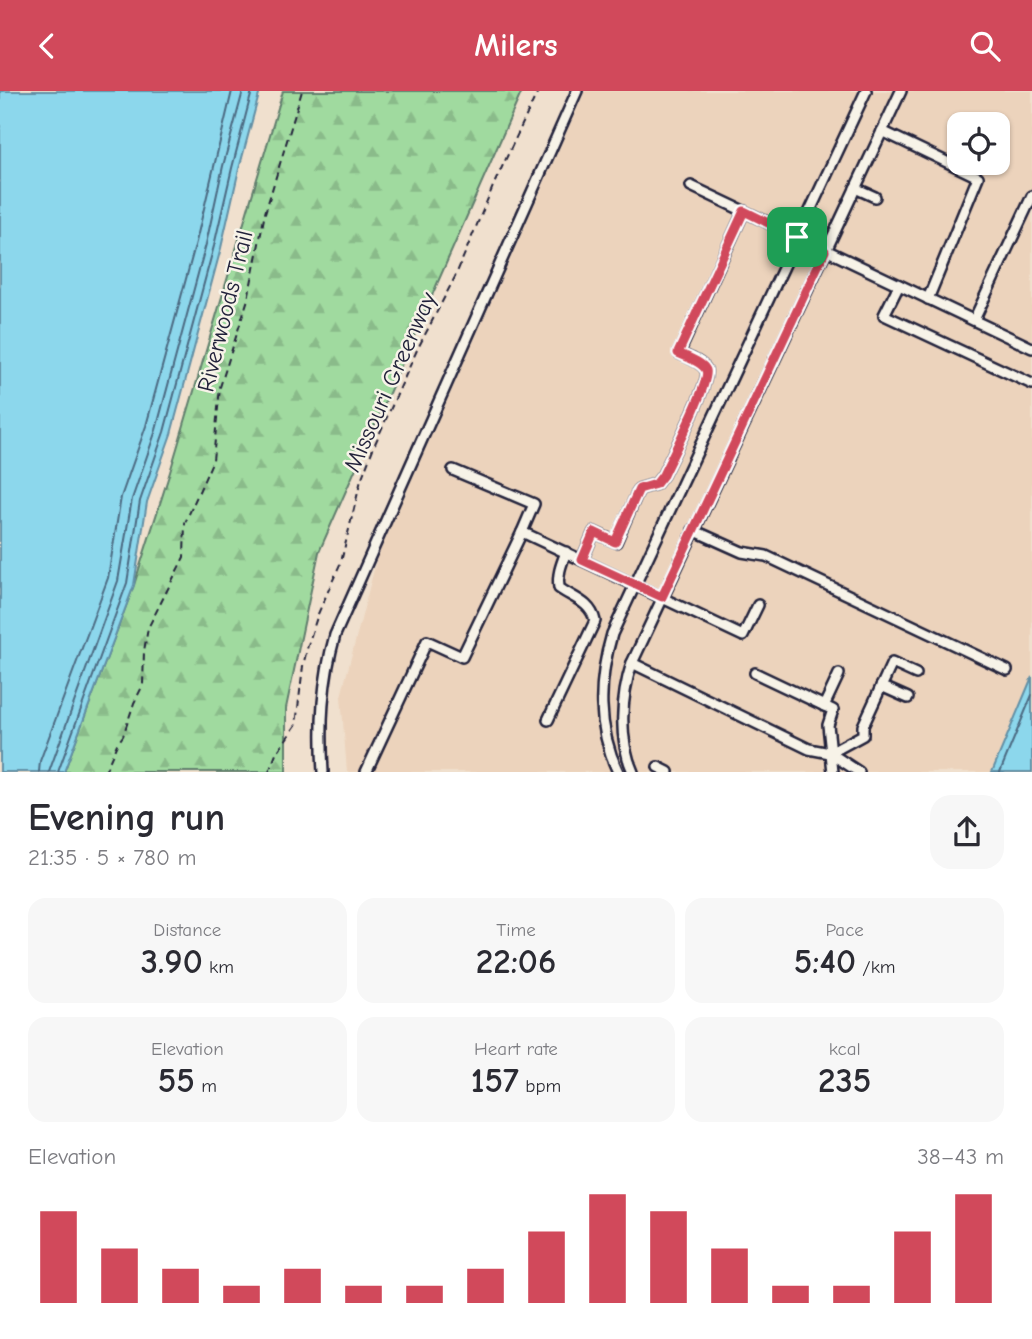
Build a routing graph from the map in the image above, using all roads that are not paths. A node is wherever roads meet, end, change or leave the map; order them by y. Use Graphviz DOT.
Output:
graph roads {
  1 [pos="577,91"];
  2 [pos="866,91"];
  3 [pos="901,91"];
  4 [pos="882,131"];
  5 [pos="691,186"];
  6 [pos="855,188"];
  7 [pos="1032,196"];
  8 [pos="875,197"];
  9 [pos="744,211"];
  10 [pos="797,237"];
  11 [pos="825,251"];
  12 [pos="899,285"];
  13 [pos="928,299"];
  14 [pos="974,320"];
  15 [pos="1032,348"];
  16 [pos="1032,384"];
  17 [pos="700,396"];
  18 [pos="718,404"];
  19 [pos="695,406"];
  20 [pos="713,414"];
  21 [pos="453,470"];
  22 [pos="693,530"];
  23 [pos="522,532"];
  24 [pos="566,552"];
  25 [pos="582,560"];
  26 [pos="635,584"];
  27 [pos="662,597"];
  28 [pos="758,605"];
  29 [pos="632,663"];
  30 [pos="1007,670"];
  31 [pos="755,673"];
  32 [pos="839,674"];
  33 [pos="916,674"];
  34 [pos="881,686"];
  35 [pos="908,698"];
  36 [pos="824,706"];
  37 [pos="548,720"];
  38 [pos="830,753"];
  39 [pos="658,767"];
  40 [pos="323,772"];
  41 [pos="366,772"];
  42 [pos="618,772"];
  43 [pos="633,772"];
  44 [pos="668,772"];
  45 [pos="833,772"];
  46 [pos="859,772"];
  1 -- 40 [label="street"];
  2 -- 10 [label="street"];
  3 -- 4 [label="street"];
  4 -- 6 [label="street"];
  4 -- 13 [label="street"];
  5 -- 9 [label="street"];
  6 -- 8 [label="street"];
  6 -- 11 [label="street"];
  7 -- 14 [label="street"];
  9 -- 10 [label="street"];
  9 -- 17 [label="street"];
  10 -- 11 [label="street"];
  10 -- 18 [label="street"];
  11 -- 12 [label="street"];
  11 -- 22 [label="street"];
  12 -- 13 [label="street"];
  12 -- 16 [label="street"];
  13 -- 14 [label="street"];
  14 -- 15 [label="street"];
  17 -- 18 [label="street"];
  17 -- 19 [label="street"];
  18 -- 20 [label="street"];
  19 -- 20 [label="street"];
  19 -- 25 [label="street"];
  20 -- 26 [label="street"];
  21 -- 23 [label="street"];
  22 -- 27 [label="street"];
  22 -- 30 [label="street"];
  23 -- 24 [label="street"];
  23 -- 41 [label="street"];
  24 -- 25 [label="street"];
  24 -- 37 [label="street"];
  25 -- 26 [label="street"];
  26 -- 27 [label="street"];
  26 -- 42 [label="street"];
  27 -- 28 [label="street"];
  27 -- 29 [label="street"];
  29 -- 38 [label="street"];
  29 -- 43 [label="street"];
  31 -- 36 [label="street"];
  32 -- 36 [label="street"];
  33 -- 34 [label="street"];
  34 -- 35 [label="street"];
  34 -- 38 [label="street"];
  36 -- 38 [label="street"];
  38 -- 45 [label="street"];
  38 -- 46 [label="street"];
  39 -- 44 [label="street"];
}
